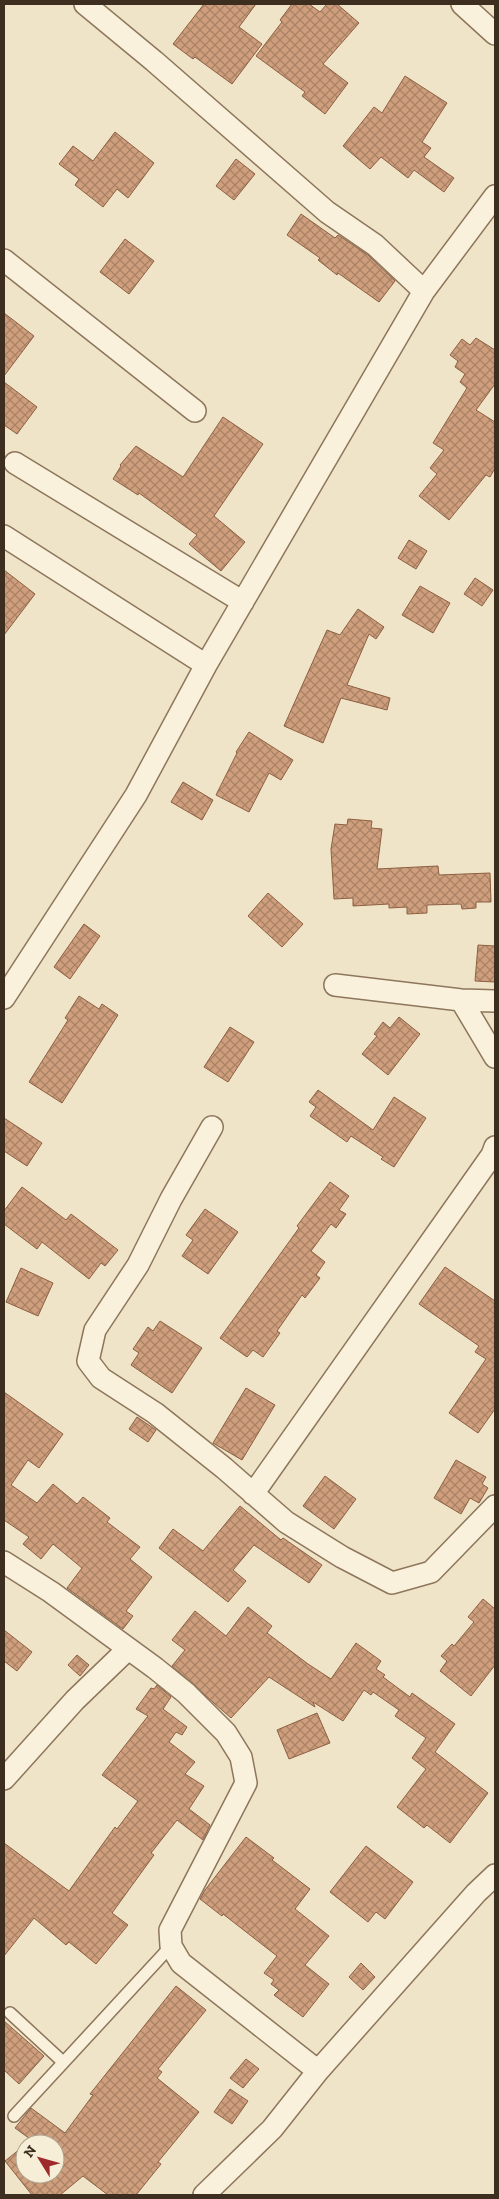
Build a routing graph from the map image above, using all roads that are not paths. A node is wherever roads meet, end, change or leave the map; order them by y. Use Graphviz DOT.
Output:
graph roads {
  1 [pos="85,4"];
  2 [pos="462,4"];
  3 [pos="495,34"];
  4 [pos="495,196"];
  5 [pos="4,260"];
  6 [pos="424,291"];
  7 [pos="195,411"];
  8 [pos="15,463"];
  9 [pos="4,536"];
  10 [pos="243,602"];
  11 [pos="206,665"];
  12 [pos="335,984"];
  13 [pos="4,998"];
  14 [pos="461,1000"];
  15 [pos="495,1001"];
  16 [pos="495,1057"];
  17 [pos="212,1127"];
  18 [pos="495,1147"];
  19 [pos="253,1494"];
  20 [pos="495,1506"];
  21 [pos="4,1562"];
  22 [pos="128,1649"];
  23 [pos="4,1779"];
  24 [pos="495,1875"];
  25 [pos="171,1946"];
  26 [pos="10,2013"];
  27 [pos="63,2062"];
  28 [pos="318,2071"];
  29 [pos="14,2116"];
  30 [pos="204,2195"];
  1 -- 6 [label="street"];
  2 -- 3 [label="street"];
  4 -- 6 [label="street"];
  5 -- 7 [label="street"];
  6 -- 10 [label="street"];
  8 -- 10 [label="street"];
  9 -- 11 [label="street"];
  10 -- 11 [label="street"];
  11 -- 13 [label="street"];
  12 -- 14 [label="street"];
  14 -- 15 [label="street"];
  14 -- 16 [label="street"];
  17 -- 19 [label="street"];
  18 -- 19 [label="street"];
  19 -- 20 [label="street"];
  21 -- 22 [label="street"];
  22 -- 23 [label="street"];
  22 -- 25 [label="street"];
  24 -- 28 [label="street"];
  25 -- 27 [label="lane"];
  25 -- 28 [label="street"];
  26 -- 27 [label="lane"];
  27 -- 29 [label="lane"];
  28 -- 30 [label="street"];
}
